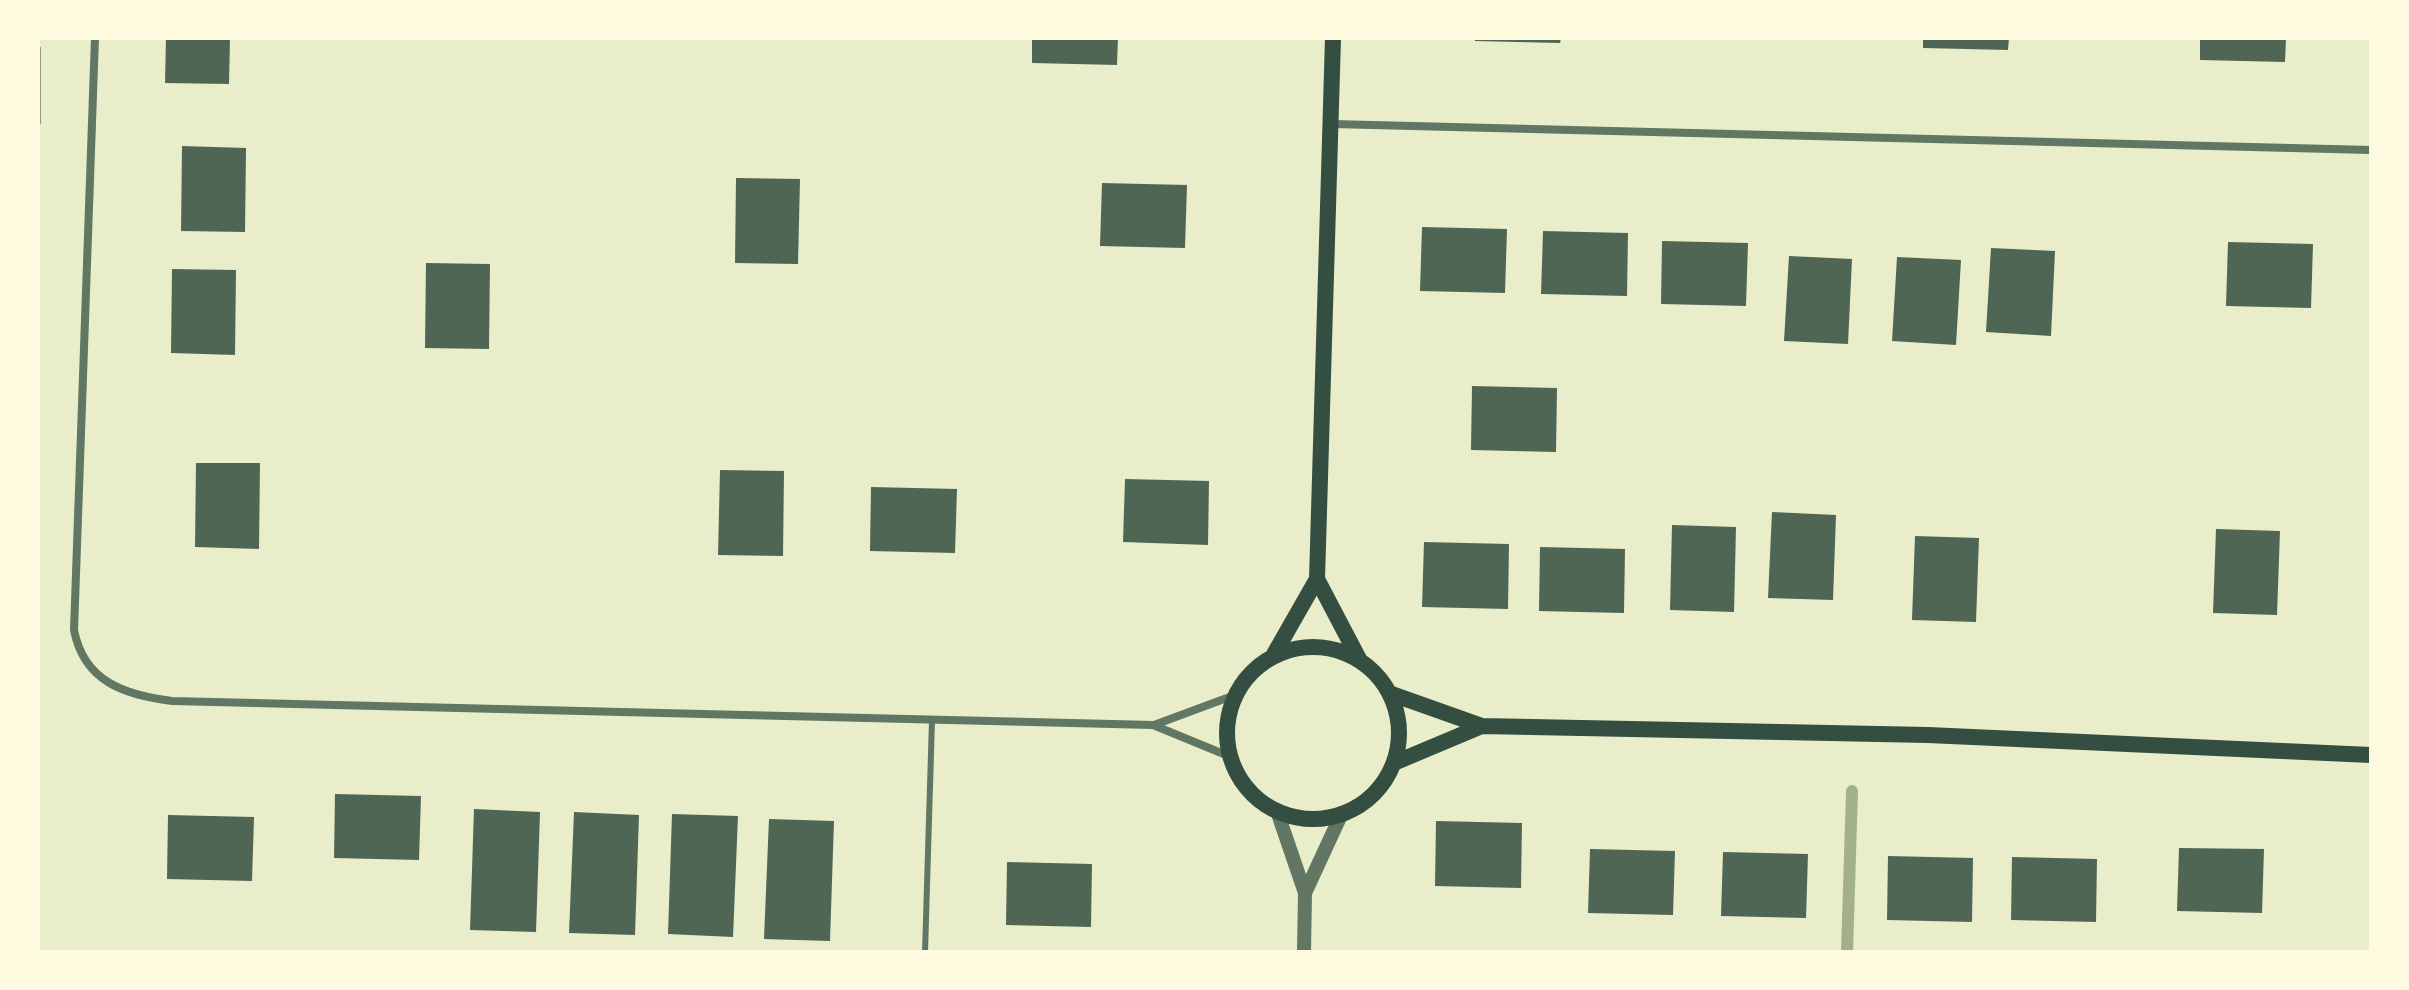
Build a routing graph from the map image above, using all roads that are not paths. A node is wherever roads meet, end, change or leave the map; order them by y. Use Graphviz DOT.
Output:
graph roads {
  1 [pos="95,38"];
  2 [pos="1333,38"];
  3 [pos="1332,124"];
  4 [pos="2371,150"];
  5 [pos="1317,579"];
  6 [pos="1273,656"];
  7 [pos="1359,659"];
  8 [pos="1389,693"];
  9 [pos="1235,695"];
  10 [pos="932,720"];
  11 [pos="1153,725"];
  12 [pos="1482,726"];
  13 [pos="2371,755"];
  14 [pos="1231,757"];
  15 [pos="1394,763"];
  16 [pos="1277,811"];
  17 [pos="1342,813"];
  18 [pos="1305,893"];
  19 [pos="925,952"];
  20 [pos="1304,952"];
  1 -- 10 [label="street"];
  2 -- 3 [label="main road"];
  3 -- 4 [label="street"];
  3 -- 5 [label="main road"];
  5 -- 6 [label="main road"];
  5 -- 7 [label="main road"];
  6 -- 7 [label="main road"];
  6 -- 9 [label="main road"];
  7 -- 8 [label="main road"];
  8 -- 12 [label="main road"];
  8 -- 15 [label="main road"];
  9 -- 11 [label="street"];
  9 -- 14 [label="main road"];
  10 -- 11 [label="street"];
  10 -- 19 [label="lane"];
  11 -- 14 [label="street"];
  12 -- 13 [label="main road"];
  12 -- 15 [label="main road"];
  14 -- 16 [label="main road"];
  15 -- 17 [label="main road"];
  16 -- 17 [label="main road"];
  16 -- 18 [label="street"];
  17 -- 18 [label="street"];
  18 -- 20 [label="street"];
}
